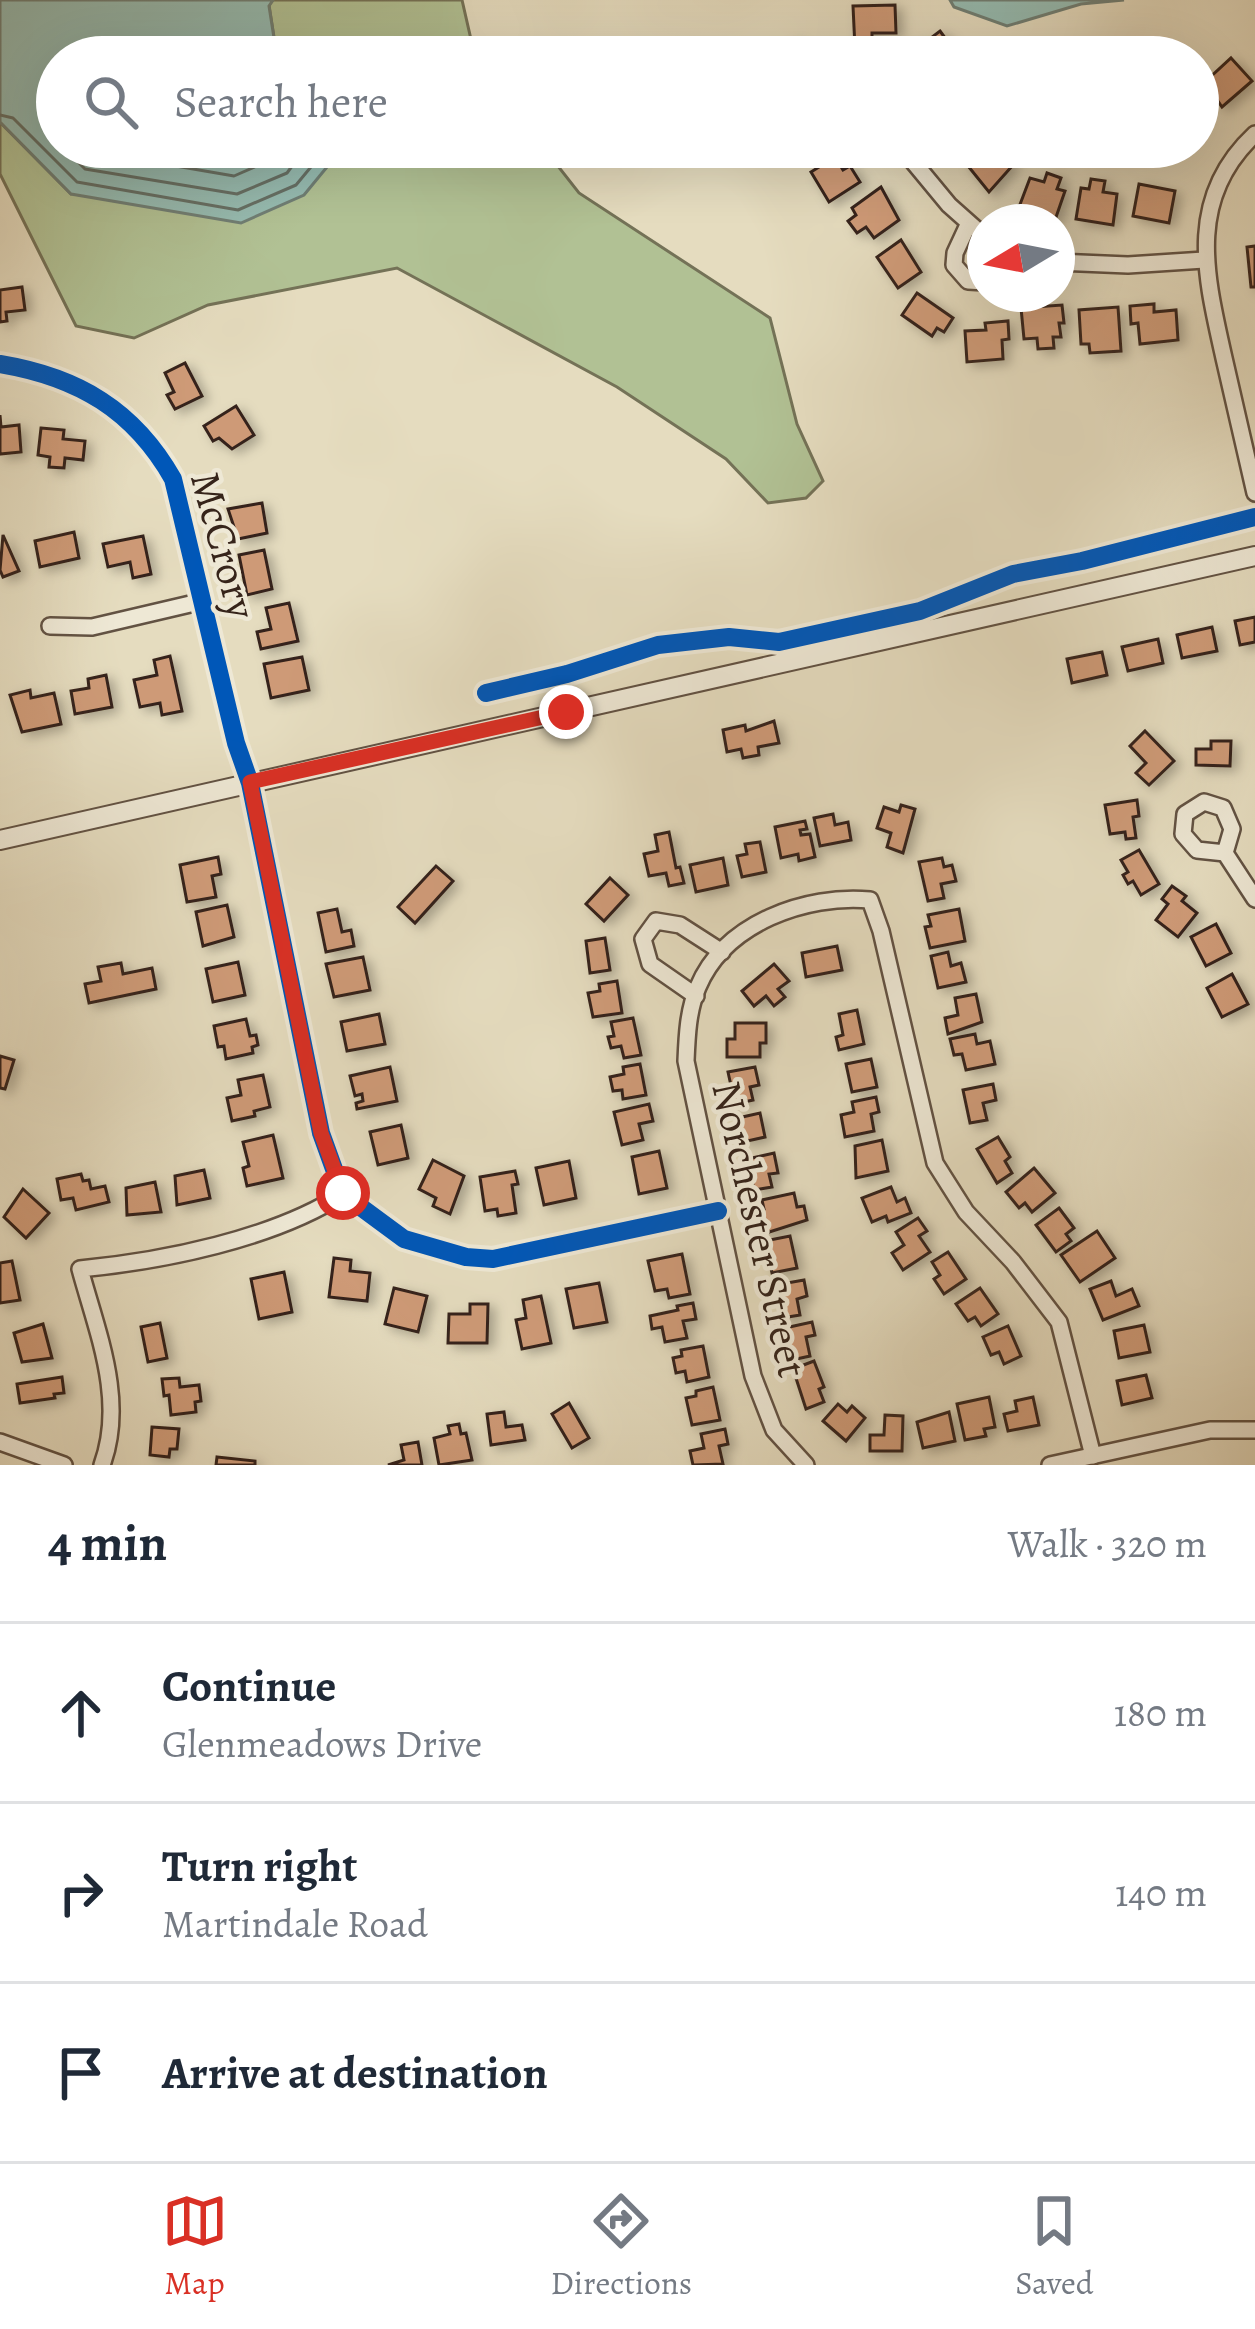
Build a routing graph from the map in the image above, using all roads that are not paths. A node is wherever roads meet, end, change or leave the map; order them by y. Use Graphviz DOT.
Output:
graph roads {
  1 [pos="1255,134"];
  2 [pos="919,168"];
  3 [pos="967,224"];
  4 [pos="967,227"];
  5 [pos="1204,260"];
  6 [pos="1075,263"];
  7 [pos="967,280"];
  8 [pos="0,364"];
  9 [pos="1255,493"];
  10 [pos="1255,556"];
  11 [pos="203,601"];
  12 [pos="50,626"];
  13 [pos="250,782"];
  14 [pos="0,840"];
  15 [pos="1226,853"];
  16 [pos="1255,899"];
  17 [pos="722,952"];
  18 [pos="696,996"];
  19 [pos="343,1193"];
  20 [pos="718,1210"];
  21 [pos="1255,1430"];
  22 [pos="2,1448"];
  23 [pos="1093,1456"];
  24 [pos="64,1465"];
  25 [pos="102,1465"];
  26 [pos="806,1465"];
  27 [pos="1050,1465"];
  1 -- 5 [label="street"];
  2 -- 3 [label="street"];
  4 -- 7 [label="street"];
  5 -- 6 [label="street"];
  5 -- 9 [label="street"];
  8 -- 11 [label="street, McCrory"];
  10 -- 13 [label="street"];
  11 -- 12 [label="street"];
  11 -- 13 [label="street, McCrory"];
  13 -- 14 [label="street"];
  13 -- 19 [label="street, McCrory"];
  15 -- 16 [label="street"];
  17 -- 18 [label="street, Norchester Street"];
  17 -- 18 [label="street"];
  17 -- 23 [label="street, Norchester Street"];
  18 -- 20 [label="street, Norchester Street"];
  19 -- 20 [label="street"];
  19 -- 25 [label="street"];
  20 -- 26 [label="street, Norchester Street"];
  21 -- 23 [label="street"];
  22 -- 24 [label="street"];
  23 -- 27 [label="street"];
}
